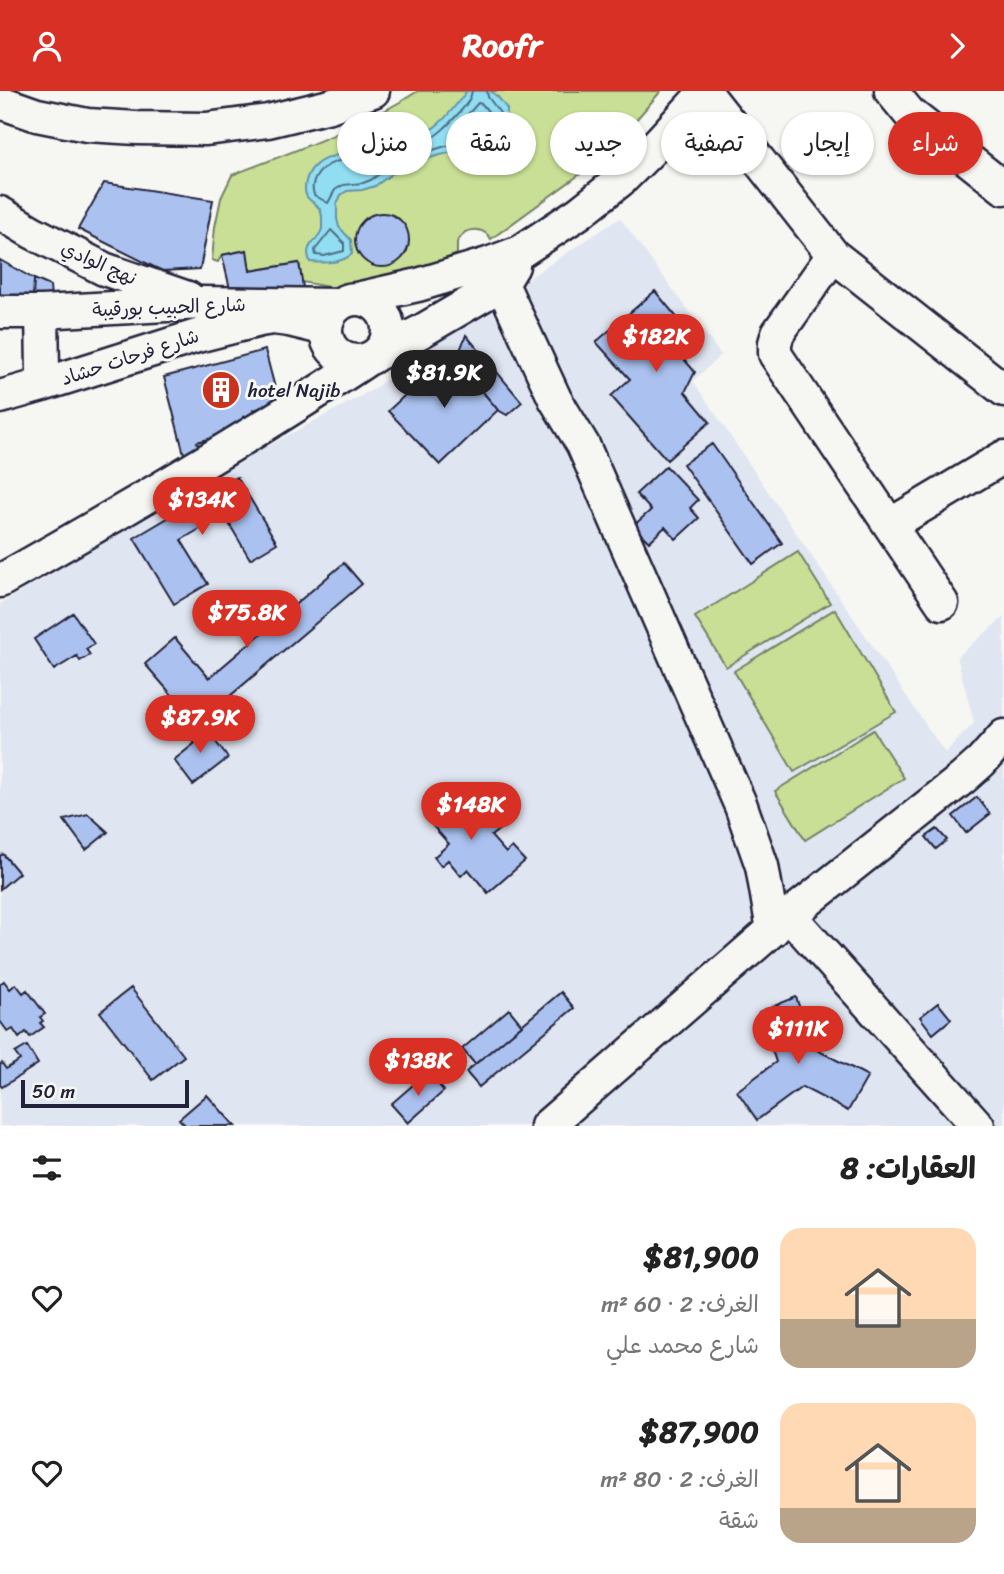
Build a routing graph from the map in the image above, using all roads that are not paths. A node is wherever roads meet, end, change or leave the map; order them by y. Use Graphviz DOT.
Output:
graph roads {
  1 [pos="373,91"];
  2 [pos="705,91"];
  3 [pos="891,91"];
  4 [pos="0,101"];
  5 [pos="1004,188"];
  6 [pos="0,213"];
  7 [pos="833,255"];
  8 [pos="495,274"];
  9 [pos="202,303"];
  10 [pos="0,312"];
  11 [pos="42,312"];
  12 [pos="337,318"];
  13 [pos="371,357"];
  14 [pos="42,385"];
  15 [pos="1004,390"];
  16 [pos="0,397"];
  17 [pos="293,408"];
  18 [pos="1004,457"];
  19 [pos="890,525"];
  20 [pos="0,581"];
  21 [pos="942,603"];
  22 [pos="1004,736"];
  23 [pos="992,761"];
  24 [pos="781,923"];
  25 [pos="1004,1119"];
  26 [pos="547,1126"];
  27 [pos="978,1126"];
  28 [pos="996,1126"];
  1 -- 4 [label="street"];
  2 -- 7 [label="street"];
  2 -- 8 [label="street, شارع الحبيب بورقيبة"];
  3 -- 5 [label="street"];
  6 -- 9 [label="street, نهج الوادي"];
  7 -- 15 [label="street"];
  7 -- 19 [label="street"];
  8 -- 12 [label="street, شارع الحبيب بورقيبة"];
  8 -- 13 [label="street"];
  8 -- 24 [label="street"];
  9 -- 11 [label="street, شارع الحبيب بورقيبة"];
  9 -- 12 [label="street, شارع الحبيب بورقيبة"];
  10 -- 11 [label="street, شارع الحبيب بورقيبة"];
  11 -- 14 [label="street"];
  12 -- 13 [label="street"];
  12 -- 13 [label="street"];
  12 -- 14 [label="street, شارع فرحات حشاد"];
  12 -- 17 [label="street"];
  13 -- 17 [label="street"];
  14 -- 16 [label="street, شارع فرحات حشاد"];
  17 -- 20 [label="street"];
  18 -- 19 [label="street"];
  19 -- 21 [label="street"];
  22 -- 23 [label="street"];
  23 -- 24 [label="street"];
  24 -- 26 [label="street"];
  24 -- 27 [label="street"];
  25 -- 28 [label="street"];
}
